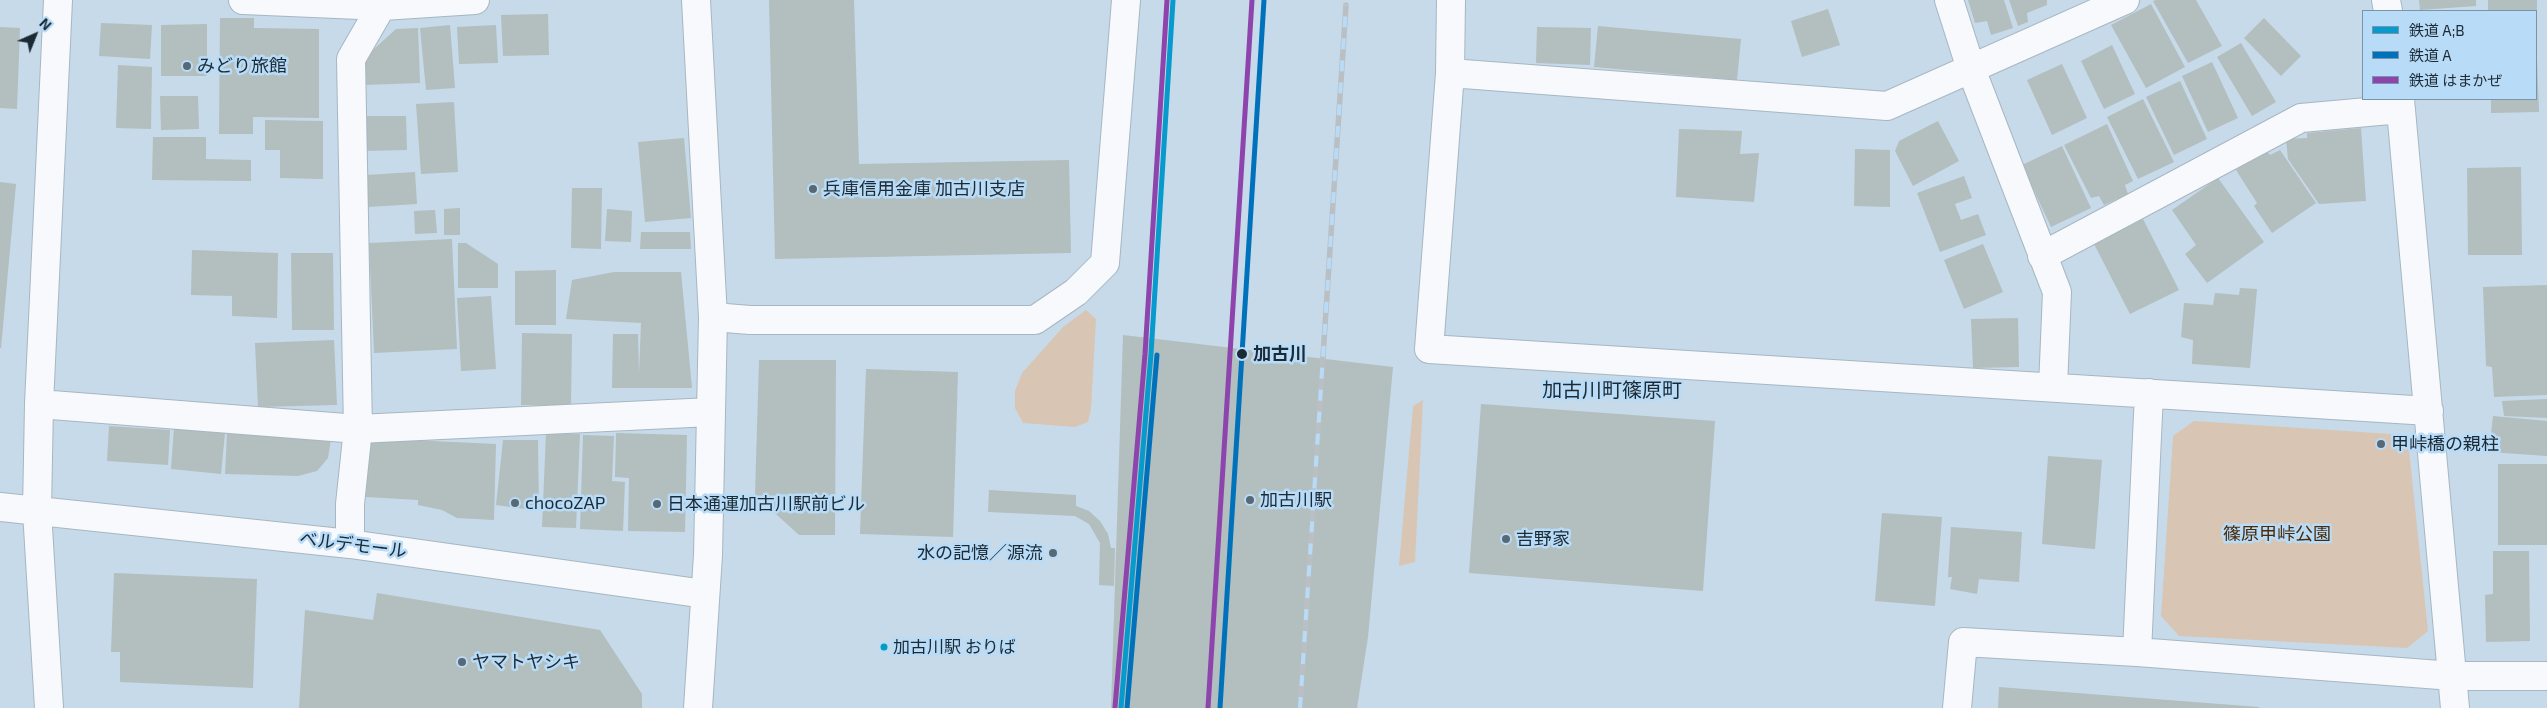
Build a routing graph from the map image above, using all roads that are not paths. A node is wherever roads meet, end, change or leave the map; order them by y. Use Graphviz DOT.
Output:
graph roads {
  1 [pos="58,0"];
  2 [pos="243,0"];
  3 [pos="475,0"];
  4 [pos="696,0"];
  5 [pos="1126,0"];
  6 [pos="1451,0"];
  7 [pos="1949,0"];
  8 [pos="2125,0"];
  9 [pos="384,3"];
  10 [pos="1971,69"];
  11 [pos="1450,74"];
  12 [pos="2401,104"];
  13 [pos="2042,256"];
  14 [pos="714,317"];
  15 [pos="2053,387"];
  16 [pos="2148,392"];
  17 [pos="39,404"];
  18 [pos="2429,411"];
  19 [pos="711,412"];
  20 [pos="358,429"];
  21 [pos="0,507"];
  22 [pos="37,511"];
  23 [pos="350,544"];
  24 [pos="705,594"];
  25 [pos="2137,652"];
  26 [pos="2453,676"];
  27 [pos="2547,676"];
  28 [pos="49,708"];
  29 [pos="698,708"];
  30 [pos="1958,708"];
  31 [pos="2455,708"];
  1 -- 17 [label="street"];
  2 -- 9 [label="street"];
  3 -- 9 [label="street"];
  4 -- 14 [label="street"];
  5 -- 14 [label="street"];
  6 -- 11 [label="street"];
  7 -- 10 [label="street"];
  8 -- 10 [label="street"];
  9 -- 20 [label="street"];
  10 -- 11 [label="street"];
  10 -- 13 [label="street"];
  11 -- 15 [label="street"];
  12 -- 13 [label="street"];
  12 -- 18 [label="street"];
  13 -- 15 [label="street"];
  14 -- 19 [label="street"];
  15 -- 16 [label="street"];
  16 -- 18 [label="street"];
  16 -- 25 [label="street"];
  17 -- 20 [label="street"];
  17 -- 22 [label="street"];
  18 -- 26 [label="street"];
  19 -- 20 [label="street"];
  19 -- 24 [label="street"];
  20 -- 23 [label="street"];
  21 -- 22 [label="street, ベルデモール"];
  22 -- 23 [label="street, ベルデモール"];
  22 -- 28 [label="street"];
  23 -- 24 [label="street, ベルデモール"];
  24 -- 29 [label="street"];
  25 -- 26 [label="street"];
  25 -- 30 [label="street"];
  26 -- 27 [label="street"];
  26 -- 31 [label="street"];
}
